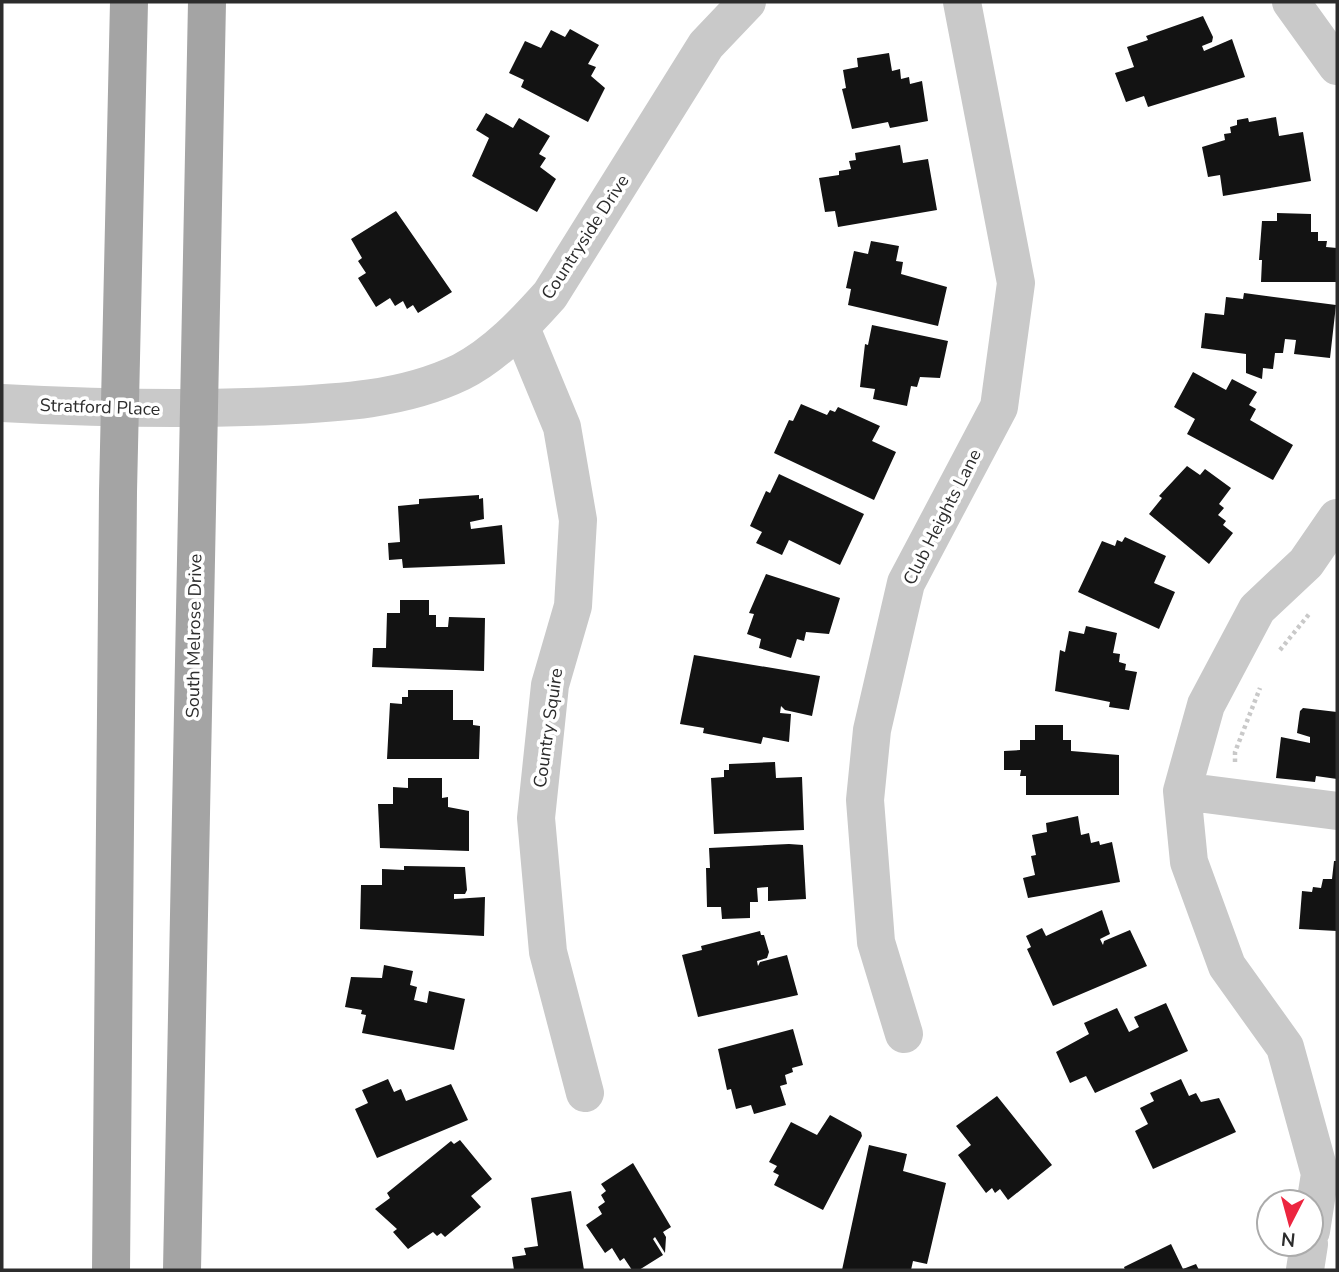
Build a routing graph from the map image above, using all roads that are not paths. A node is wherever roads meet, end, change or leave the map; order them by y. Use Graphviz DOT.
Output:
graph roads {
  1 [pos="129,2"];
  2 [pos="207,2"];
  3 [pos="747,2"];
  4 [pos="962,2"];
  5 [pos="1291,2"];
  6 [pos="1337,66"];
  7 [pos="521,328"];
  8 [pos="2,404"];
  9 [pos="120,409"];
  10 [pos="198,409"];
  11 [pos="1337,518"];
  12 [pos="1182,791"];
  13 [pos="1337,811"];
  14 [pos="904,1034"];
  15 [pos="585,1093"];
  16 [pos="1318,1188"];
  17 [pos="111,1270"];
  18 [pos="182,1270"];
  1 -- 9 [label="main road"];
  2 -- 10 [label="main road, South Melrose Drive"];
  3 -- 7 [label="street, Countryside Drive"];
  4 -- 14 [label="street, Club Heights Lane"];
  5 -- 6 [label="street"];
  7 -- 10 [label="street, Countryside Drive"];
  7 -- 15 [label="street, Country Squire"];
  8 -- 9 [label="street, Stratford Place"];
  9 -- 10 [label="street, Stratford Place"];
  9 -- 17 [label="main road"];
  10 -- 18 [label="main road, South Melrose Drive"];
  11 -- 12 [label="street"];
  12 -- 13 [label="street"];
  12 -- 16 [label="street"];
}
